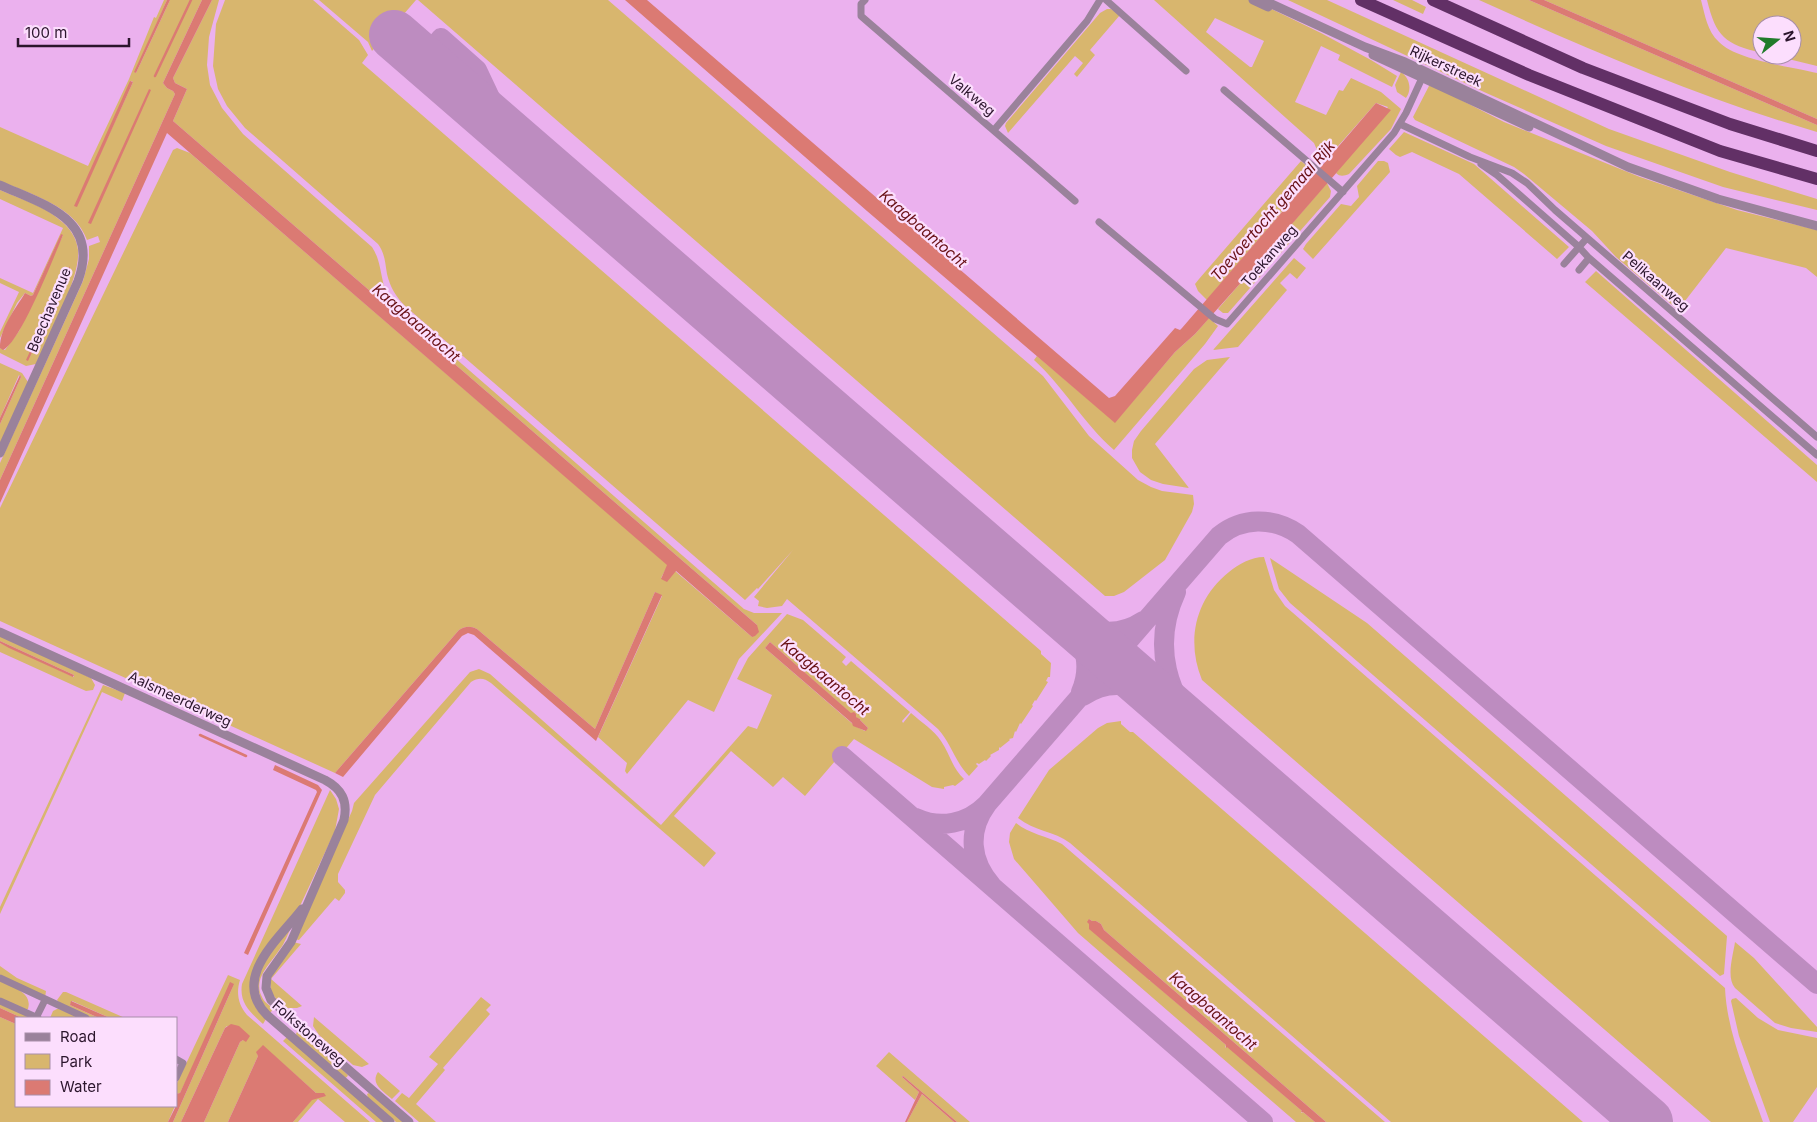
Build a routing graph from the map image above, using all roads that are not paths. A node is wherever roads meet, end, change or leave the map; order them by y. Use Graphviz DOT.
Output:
graph roads {
  1 [pos="1100,0"];
  2 [pos="1106,0"];
  3 [pos="1253,0"];
  4 [pos="1361,0"];
  5 [pos="1433,0"];
  6 [pos="863,2"];
  7 [pos="1264,2"];
  8 [pos="1186,70"];
  9 [pos="1423,75"];
  10 [pos="1224,90"];
  11 [pos="1400,124"];
  12 [pos="994,130"];
  13 [pos="1817,151"];
  14 [pos="1470,157"];
  15 [pos="1817,178"];
  16 [pos="0,185"];
  17 [pos="1343,192"];
  18 [pos="1075,201"];
  19 [pos="1099,222"];
  20 [pos="1817,226"];
  21 [pos="1587,238"];
  22 [pos="1580,247"];
  23 [pos="1589,258"];
  24 [pos="1564,264"];
  25 [pos="1578,270"];
  26 [pos="1676,315"];
  27 [pos="1667,325"];
  28 [pos="1778,404"];
  29 [pos="1770,415"];
  30 [pos="1817,437"];
  31 [pos="0,453"];
  32 [pos="1817,456"];
  33 [pos="0,632"];
  34 [pos="344,798"];
  35 [pos="308,900"];
  36 [pos="0,978"];
  37 [pos="45,1000"];
  38 [pos="0,1001"];
  39 [pos="35,1017"];
  40 [pos="37,1017"];
  41 [pos="84,1017"];
  42 [pos="178,1060"];
  43 [pos="178,1074"];
  44 [pos="390,1122"];
  45 [pos="410,1122"];
  1 -- 12 [label="street, Valkweg"];
  2 -- 8 [label="street"];
  3 -- 7 [label="street, Rijkerstreek"];
  4 -- 15 [label="highway"];
  5 -- 13 [label="highway"];
  6 -- 12 [label="street, Valkweg"];
  7 -- 9 [label="street, Rijkerstreek"];
  9 -- 11 [label="street, Toekanweg"];
  9 -- 20 [label="street, Rijkerstreek"];
  10 -- 17 [label="street"];
  11 -- 14 [label="street, Pelikaanweg"];
  11 -- 17 [label="street, Toekanweg"];
  12 -- 18 [label="street"];
  14 -- 21 [label="street, Pelikaanweg"];
  14 -- 22 [label="street, Pelikaanweg"];
  16 -- 31 [label="street, Beechavenue"];
  17 -- 19 [label="street, Toekanweg"];
  21 -- 22 [label="street"];
  21 -- 26 [label="street, Pelikaanweg"];
  22 -- 23 [label="street, Pelikaanweg"];
  22 -- 24 [label="street"];
  23 -- 25 [label="street"];
  23 -- 27 [label="street, Pelikaanweg"];
  26 -- 27 [label="street"];
  26 -- 28 [label="street, Pelikaanweg"];
  27 -- 29 [label="street, Pelikaanweg"];
  28 -- 29 [label="street"];
  28 -- 30 [label="street, Pelikaanweg"];
  29 -- 32 [label="street, Pelikaanweg"];
  33 -- 34 [label="street, Aalsmeerderweg"];
  34 -- 35 [label="street, Folkstoneweg"];
  35 -- 44 [label="street, Folkstoneweg"];
  35 -- 45 [label="street, Folkstoneweg"];
  36 -- 37 [label="street"];
  37 -- 40 [label="street"];
  37 -- 41 [label="street"];
  38 -- 39 [label="street"];
  42 -- 43 [label="street"];
}
